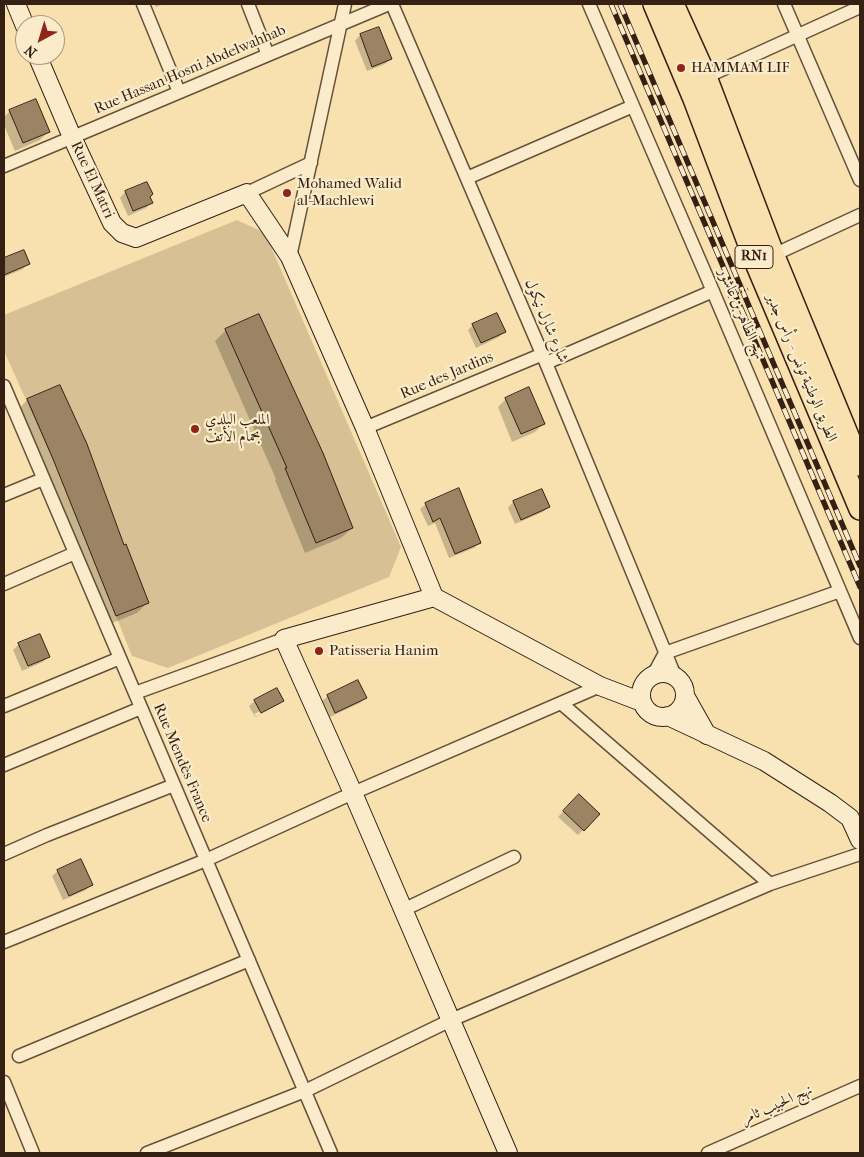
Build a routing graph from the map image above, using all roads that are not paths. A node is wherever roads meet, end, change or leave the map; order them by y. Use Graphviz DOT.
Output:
graph roads {
  1 [pos="143,4"];
  2 [pos="248,4"];
  3 [pos="345,4"];
  4 [pos="391,4"];
  5 [pos="589,4"];
  6 [pos="654,4"];
  7 [pos="673,4"];
  8 [pos="784,4"];
  9 [pos="860,7"];
  10 [pos="341,24"];
  11 [pos="798,35"];
  12 [pos="268,54"];
  13 [pos="41,65"];
  14 [pos="706,77"];
  15 [pos="179,92"];
  16 [pos="633,106"];
  17 [pos="72,137"];
  18 [pos="311,163"];
  19 [pos="4,166"];
  20 [pos="467,178"];
  21 [pos="860,180"];
  22 [pos="248,193"];
  23 [pos="860,216"];
  24 [pos="290,257"];
  25 [pos="765,259"];
  26 [pos="713,291"];
  27 [pos="545,359"];
  28 [pos="5,395"];
  29 [pos="364,428"];
  30 [pos="860,465"];
  31 [pos="44,479"];
  32 [pos="4,495"];
  33 [pos="860,508"];
  34 [pos="75,553"];
  35 [pos="4,584"];
  36 [pos="840,591"];
  37 [pos="434,597"];
  38 [pos="860,638"];
  39 [pos="284,639"];
  40 [pos="665,654"];
  41 [pos="120,658"];
  42 [pos="675,676"];
  43 [pos="650,677"];
  44 [pos="600,686"];
  45 [pos="135,693"];
  46 [pos="685,696"];
  47 [pos="642,702"];
  48 [pos="561,703"];
  49 [pos="4,706"];
  50 [pos="141,708"];
  51 [pos="668,716"];
  52 [pos="707,735"];
  53 [pos="4,765"];
  54 [pos="174,785"];
  55 [pos="353,793"];
  56 [pos="860,840"];
  57 [pos="4,854"];
  58 [pos="860,854"];
  59 [pos="514,857"];
  60 [pos="206,860"];
  61 [pos="770,884"];
  62 [pos="403,910"];
  63 [pos="4,942"];
  64 [pos="249,960"];
  65 [pos="450,1020"];
  66 [pos="19,1056"];
  67 [pos="4,1082"];
  68 [pos="860,1086"];
  69 [pos="305,1091"];
  70 [pos="716,1152"];
  71 [pos="33,1153"];
  72 [pos="147,1153"];
  73 [pos="331,1153"];
  74 [pos="508,1153"];
  1 -- 15 [label="street"];
  2 -- 12 [label="street"];
  3 -- 10 [label="street"];
  4 -- 10 [label="street, Rue Hassan Hosni Abdelwahhab"];
  4 -- 20 [label="street, شارع شارل نيكول"];
  5 -- 16 [label="street, نهج الطاهر بن عاشور"];
  6 -- 25 [label="highway, الطريق الوطنية تونس - رأس جدير / RN1"];
  7 -- 14 [label="highway, الطريق الوطنية تونس - رأس جدير / RN1"];
  8 -- 11 [label="street"];
  9 -- 11 [label="street"];
  10 -- 12 [label="street, Rue Hassan Hosni Abdelwahhab"];
  10 -- 18 [label="street"];
  11 -- 14 [label="street"];
  11 -- 21 [label="street"];
  12 -- 15 [label="street, Rue Hassan Hosni Abdelwahhab"];
  13 -- 17 [label="street, Rue El Matri"];
  14 -- 25 [label="highway, الطريق الوطنية تونس - رأس جدير / RN1"];
  15 -- 17 [label="street, Rue Hassan Hosni Abdelwahhab"];
  16 -- 20 [label="street"];
  16 -- 26 [label="street, نهج الطاهر بن عاشور"];
  17 -- 19 [label="street, Rue Hassan Hosni Abdelwahhab"];
  17 -- 22 [label="street, Rue El Matri"];
  18 -- 22 [label="street"];
  18 -- 24 [label="street"];
  20 -- 27 [label="street, شارع شارل نيكول"];
  22 -- 24 [label="street"];
  23 -- 25 [label="street"];
  24 -- 29 [label="street"];
  25 -- 30 [label="highway, الطريق الوطنية تونس - رأس جدير / RN1"];
  25 -- 33 [label="highway, الطريق الوطنية تونس - رأس جدير / RN1"];
  26 -- 27 [label="street, Rue des Jardins"];
  26 -- 36 [label="street, نهج الطاهر بن عاشور"];
  27 -- 29 [label="street, Rue des Jardins"];
  27 -- 40 [label="street, شارع شارل نيكول"];
  28 -- 31 [label="street, Rue Mendès France"];
  29 -- 37 [label="street"];
  31 -- 32 [label="street"];
  31 -- 34 [label="street, Rue Mendès France"];
  34 -- 35 [label="street"];
  34 -- 41 [label="street, Rue Mendès France"];
  36 -- 38 [label="street, نهج الطاهر بن عاشور"];
  36 -- 40 [label="street"];
  37 -- 39 [label="street"];
  37 -- 44 [label="street"];
  39 -- 45 [label="street"];
  39 -- 55 [label="street"];
  40 -- 42 [label="street, شارع شارل نيكول"];
  40 -- 43 [label="street"];
  41 -- 45 [label="street, Rue Mendès France"];
  41 -- 49 [label="street"];
  42 -- 43 [label="street"];
  42 -- 46 [label="street"];
  43 -- 44 [label="street"];
  43 -- 47 [label="street"];
  44 -- 47 [label="street"];
  44 -- 48 [label="street"];
  45 -- 50 [label="street, Rue Mendès France"];
  46 -- 51 [label="street"];
  46 -- 52 [label="street"];
  47 -- 51 [label="street"];
  48 -- 55 [label="street"];
  48 -- 61 [label="street"];
  50 -- 53 [label="street"];
  50 -- 54 [label="street, Rue Mendès France"];
  51 -- 52 [label="street"];
  52 -- 56 [label="street"];
  54 -- 57 [label="street"];
  54 -- 60 [label="street, Rue Mendès France"];
  55 -- 60 [label="street"];
  55 -- 62 [label="street"];
  58 -- 61 [label="street"];
  59 -- 62 [label="street"];
  60 -- 63 [label="street"];
  60 -- 64 [label="street, Rue Mendès France"];
  61 -- 65 [label="street"];
  62 -- 65 [label="street"];
  64 -- 66 [label="street"];
  64 -- 69 [label="street, Rue Mendès France"];
  65 -- 69 [label="street"];
  65 -- 74 [label="street"];
  67 -- 71 [label="street"];
  68 -- 70 [label="street, نهج الحبيب ثامر"];
  69 -- 72 [label="street"];
  69 -- 73 [label="street, Rue Mendès France"];
}
